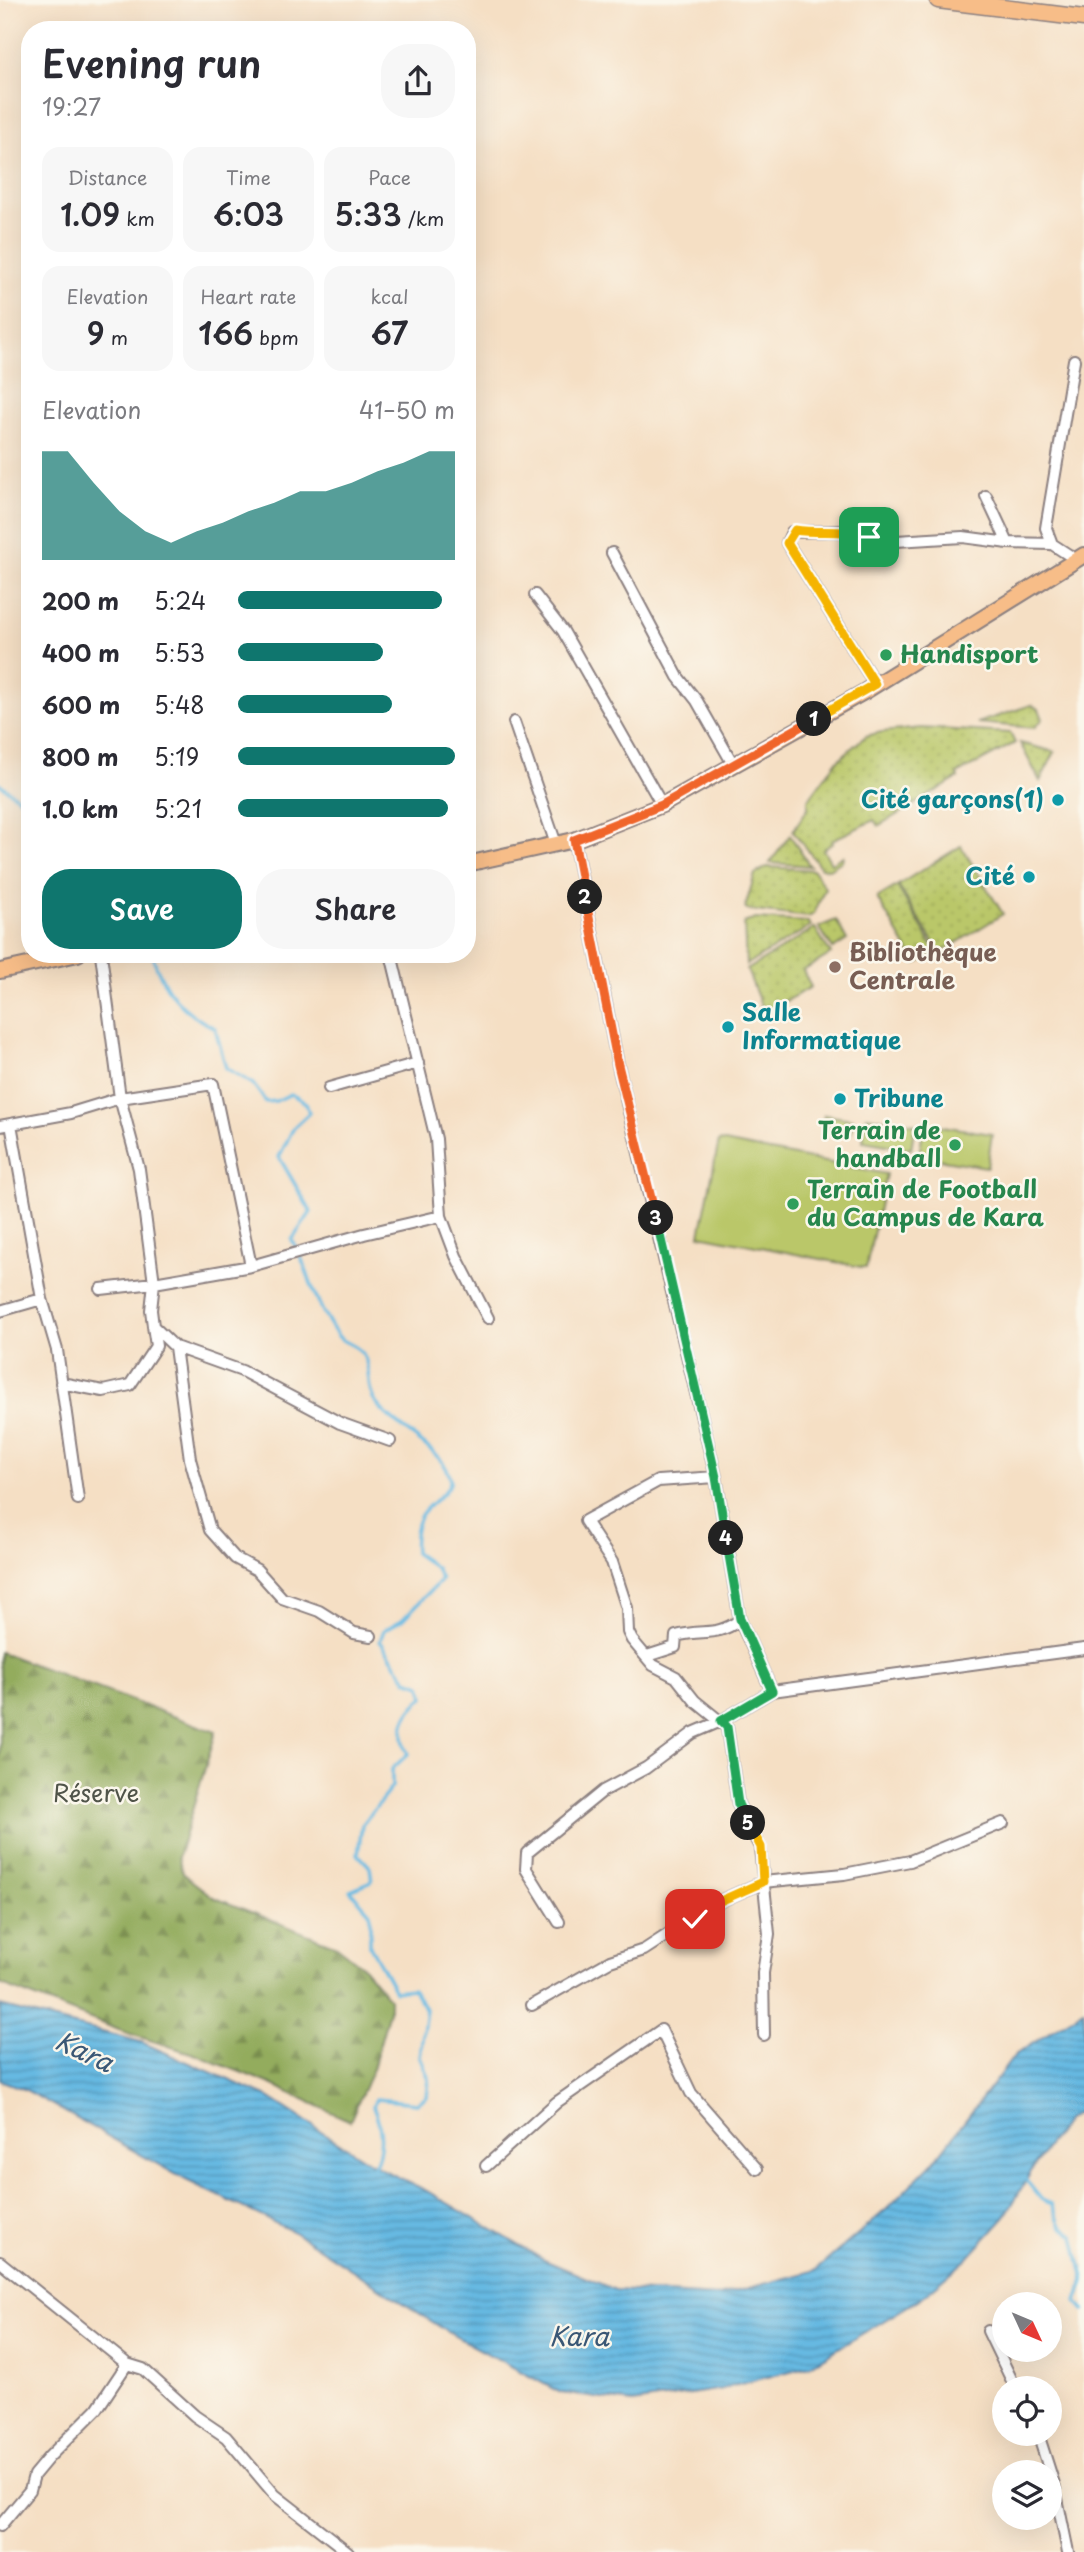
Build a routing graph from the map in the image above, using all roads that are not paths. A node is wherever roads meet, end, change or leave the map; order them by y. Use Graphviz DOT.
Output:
graph roads {
  1 [pos="938,0"];
  2 [pos="1033,6"];
  3 [pos="1084,18"];
  4 [pos="1074,360"];
  5 [pos="986,496"];
  6 [pos="1008,544"];
  7 [pos="1052,544"];
  8 [pos="612,553"];
  9 [pos="1080,557"];
  10 [pos="535,595"];
  11 [pos="875,684"];
  12 [pos="514,722"];
  13 [pos="733,765"];
  14 [pos="662,805"];
  15 [pos="574,840"];
  16 [pos="556,844"];
  17 [pos="476,862"];
  18 [pos="37,963"];
  19 [pos="102,963"];
  20 [pos="393,963"];
  21 [pos="0,971"];
  22 [pos="418,1063"];
  23 [pos="329,1088"];
  24 [pos="120,1098"];
  25 [pos="5,1125"];
  26 [pos="441,1216"];
  27 [pos="251,1266"];
  28 [pos="154,1283"];
  29 [pos="101,1289"];
  30 [pos="42,1299"];
  31 [pos="0,1311"];
  32 [pos="488,1318"];
  33 [pos="153,1326"];
  34 [pos="175,1347"];
  35 [pos="61,1382"];
  36 [pos="390,1441"];
  37 [pos="716,1477"];
  38 [pos="78,1499"];
  39 [pos="740,1619"];
  40 [pos="370,1636"];
  41 [pos="1084,1649"];
  42 [pos="647,1656"];
  43 [pos="772,1691"];
  44 [pos="721,1721"];
  45 [pos="1003,1823"];
  46 [pos="763,1882"];
  47 [pos="559,1922"];
  48 [pos="532,2005"];
  49 [pos="764,2035"];
  50 [pos="486,2166"];
  51 [pos="757,2169"];
  52 [pos="0,2262"];
  53 [pos="988,2331"];
  54 [pos="127,2364"];
  55 [pos="1010,2376"];
  56 [pos="1042,2446"];
  57 [pos="0,2526"];
  58 [pos="348,2552"];
  59 [pos="1069,2552"];
  1 -- 2 [label="highway"];
  2 -- 3 [label="highway"];
  4 -- 7 [label="street"];
  5 -- 6 [label="street"];
  6 -- 7 [label="street"];
  6 -- 11 [label="street"];
  7 -- 9 [label="street"];
  8 -- 13 [label="street"];
  9 -- 11 [label="main road"];
  10 -- 14 [label="street"];
  11 -- 13 [label="main road"];
  12 -- 16 [label="street"];
  13 -- 14 [label="main road"];
  14 -- 15 [label="main road"];
  15 -- 16 [label="main road"];
  15 -- 37 [label="street"];
  16 -- 17 [label="main road"];
  18 -- 21 [label="main road"];
  19 -- 24 [label="street"];
  20 -- 22 [label="street"];
  22 -- 23 [label="street"];
  22 -- 26 [label="street"];
  24 -- 25 [label="street"];
  24 -- 27 [label="street"];
  24 -- 28 [label="street"];
  25 -- 30 [label="street"];
  26 -- 27 [label="street"];
  26 -- 32 [label="street"];
  27 -- 28 [label="street"];
  28 -- 29 [label="street"];
  28 -- 33 [label="street"];
  30 -- 31 [label="street"];
  30 -- 35 [label="street"];
  33 -- 34 [label="street"];
  33 -- 35 [label="street"];
  34 -- 36 [label="street"];
  34 -- 40 [label="street"];
  35 -- 38 [label="street"];
  37 -- 39 [label="street"];
  37 -- 42 [label="street"];
  39 -- 42 [label="street"];
  39 -- 43 [label="street"];
  41 -- 43 [label="street"];
  42 -- 44 [label="street"];
  43 -- 44 [label="street"];
  44 -- 46 [label="street"];
  44 -- 47 [label="street"];
  45 -- 46 [label="street"];
  46 -- 48 [label="street"];
  46 -- 49 [label="street"];
  50 -- 51 [label="street"];
  52 -- 54 [label="street"];
  53 -- 55 [label="street"];
  54 -- 57 [label="street"];
  54 -- 58 [label="street"];
  56 -- 59 [label="street"];
}
